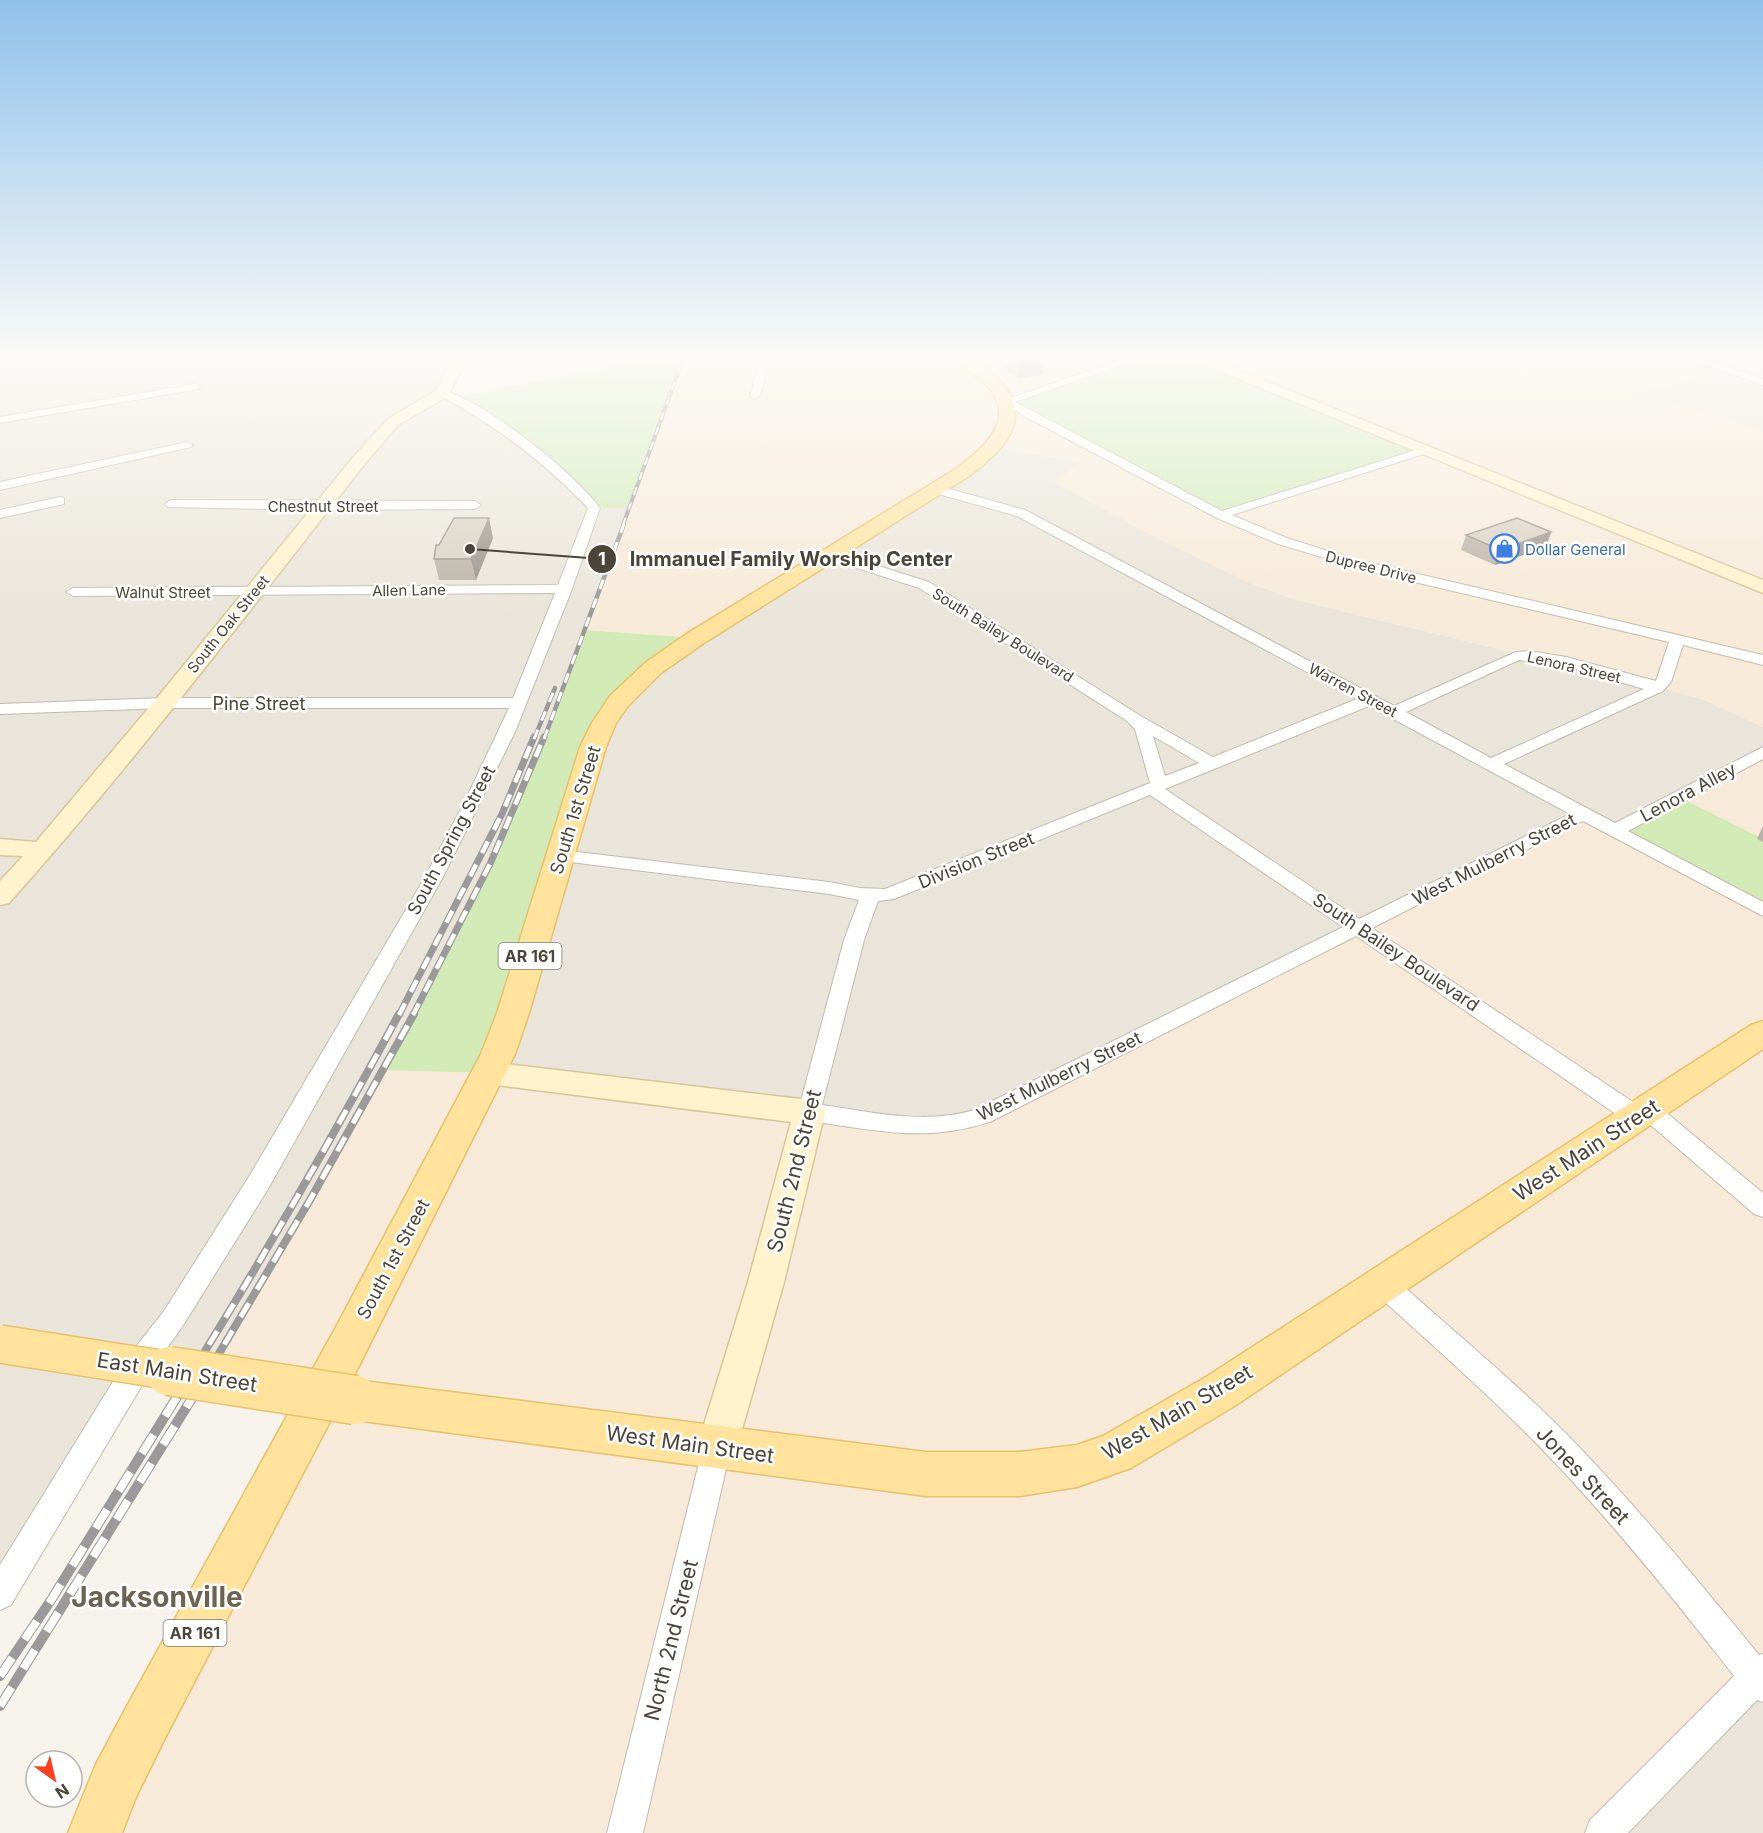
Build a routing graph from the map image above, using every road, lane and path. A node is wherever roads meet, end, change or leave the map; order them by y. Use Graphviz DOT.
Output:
graph roads {
  1 [pos="373,445"];
  2 [pos="529,445"];
  3 [pos="996,445"];
  4 [pos="1086,445"];
  5 [pos="1407,445"];
  6 [pos="187,446"];
  7 [pos="1423,451"];
  8 [pos="0,486"];
  9 [pos="935,489"];
  10 [pos="60,501"];
  11 [pos="171,504"];
  12 [pos="475,505"];
  13 [pos="323,506"];
  14 [pos="0,514"];
  15 [pos="1221,515"];
  16 [pos="831,555"];
  17 [pos="1763,587"];
  18 [pos="565,588"];
  19 [pos="73,592"];
  20 [pos="254,592"];
  21 [pos="1677,640"];
  22 [pos="1763,660"];
  23 [pos="1658,688"];
  24 [pos="1369,700"];
  25 [pos="165,703"];
  26 [pos="518,703"];
  27 [pos="0,709"];
  28 [pos="1393,712"];
  29 [pos="1133,718"];
  30 [pos="1763,752"];
  31 [pos="1211,763"];
  32 [pos="1491,764"];
  33 [pos="1156,786"];
  34 [pos="1583,814"];
  35 [pos="1614,831"];
  36 [pos="0,847"];
  37 [pos="43,850"];
  38 [pos="561,856"];
  39 [pos="870,895"];
  40 [pos="0,897"];
  41 [pos="1763,910"];
  42 [pos="1359,926"];
  43 [pos="1763,1033"];
  44 [pos="488,1073"];
  45 [pos="809,1112"];
  46 [pos="1643,1113"];
  47 [pos="1763,1207"];
  48 [pos="1382,1283"];
  49 [pos="0,1344"];
  50 [pos="355,1400"];
  51 [pos="717,1447"];
  52 [pos="0,1594"];
  53 [pos="1760,1678"];
  54 [pos="95,1833"];
  55 [pos="625,1833"];
  56 [pos="1603,1833"];
  1 -- 13 [label="street, South Oak Street"];
  2 -- 18 [label="street, South Spring Street"];
  3 -- 9 [label="main road, South 1st Street / AR 161"];
  4 -- 15 [label="street, Dupree Drive"];
  5 -- 7 [label="street"];
  6 -- 8 [label="street"];
  7 -- 15 [label="street"];
  7 -- 17 [label="street"];
  9 -- 16 [label="main road, South 1st Street / AR 161"];
  9 -- 24 [label="street, Warren Street"];
  10 -- 14 [label="street"];
  11 -- 13 [label="street, Chestnut Street"];
  12 -- 13 [label="street, Chestnut Street"];
  13 -- 20 [label="street, South Oak Street"];
  15 -- 21 [label="street, Dupree Drive"];
  16 -- 29 [label="street, South Bailey Boulevard"];
  16 -- 38 [label="main road, South 1st Street / AR 161"];
  18 -- 20 [label="street, Allen Lane"];
  18 -- 26 [label="street, South Spring Street"];
  19 -- 20 [label="street, Walnut Street"];
  20 -- 25 [label="street, South Oak Street"];
  21 -- 22 [label="street, Dupree Drive"];
  21 -- 23 [label="street"];
  23 -- 28 [label="street, Lenora Street"];
  23 -- 32 [label="street, Lenora Street"];
  24 -- 28 [label="street, Warren Street"];
  24 -- 31 [label="street, Division Street"];
  25 -- 26 [label="street, Pine Street"];
  25 -- 27 [label="street, Pine Street"];
  25 -- 37 [label="street, South Oak Street"];
  26 -- 52 [label="street, South Spring Street"];
  28 -- 32 [label="street, Warren Street"];
  29 -- 31 [label="street, South Bailey Boulevard"];
  29 -- 33 [label="street, South Bailey Boulevard"];
  30 -- 35 [label="street, Lenora Alley"];
  31 -- 33 [label="street, Division Street"];
  32 -- 34 [label="street, Warren Street"];
  33 -- 39 [label="street, Division Street"];
  33 -- 42 [label="street, South Bailey Boulevard"];
  34 -- 35 [label="street, Warren Street"];
  34 -- 42 [label="street, West Mulberry Street"];
  35 -- 41 [label="street, Warren Street"];
  36 -- 37 [label="street"];
  37 -- 40 [label="street, South Oak Street"];
  38 -- 39 [label="street, Division Street"];
  38 -- 44 [label="main road, South 1st Street / AR 161"];
  39 -- 45 [label="street, South 2nd Street"];
  42 -- 45 [label="street, West Mulberry Street"];
  42 -- 46 [label="street, South Bailey Boulevard"];
  43 -- 46 [label="main road, West Main Street"];
  44 -- 45 [label="street, West Mulberry Street"];
  44 -- 54 [label="main road, South 1st Street / AR 161"];
  45 -- 51 [label="street, South 2nd Street"];
  46 -- 47 [label="street, South Bailey Boulevard"];
  46 -- 48 [label="main road, West Main Street"];
  48 -- 51 [label="main road, West Main Street"];
  48 -- 53 [label="street, Jones Street"];
  49 -- 50 [label="main road, East Main Street, bridge"];
  50 -- 51 [label="main road, West Main Street"];
  51 -- 55 [label="street, North 2nd Street"];
  53 -- 56 [label="street"];
}
